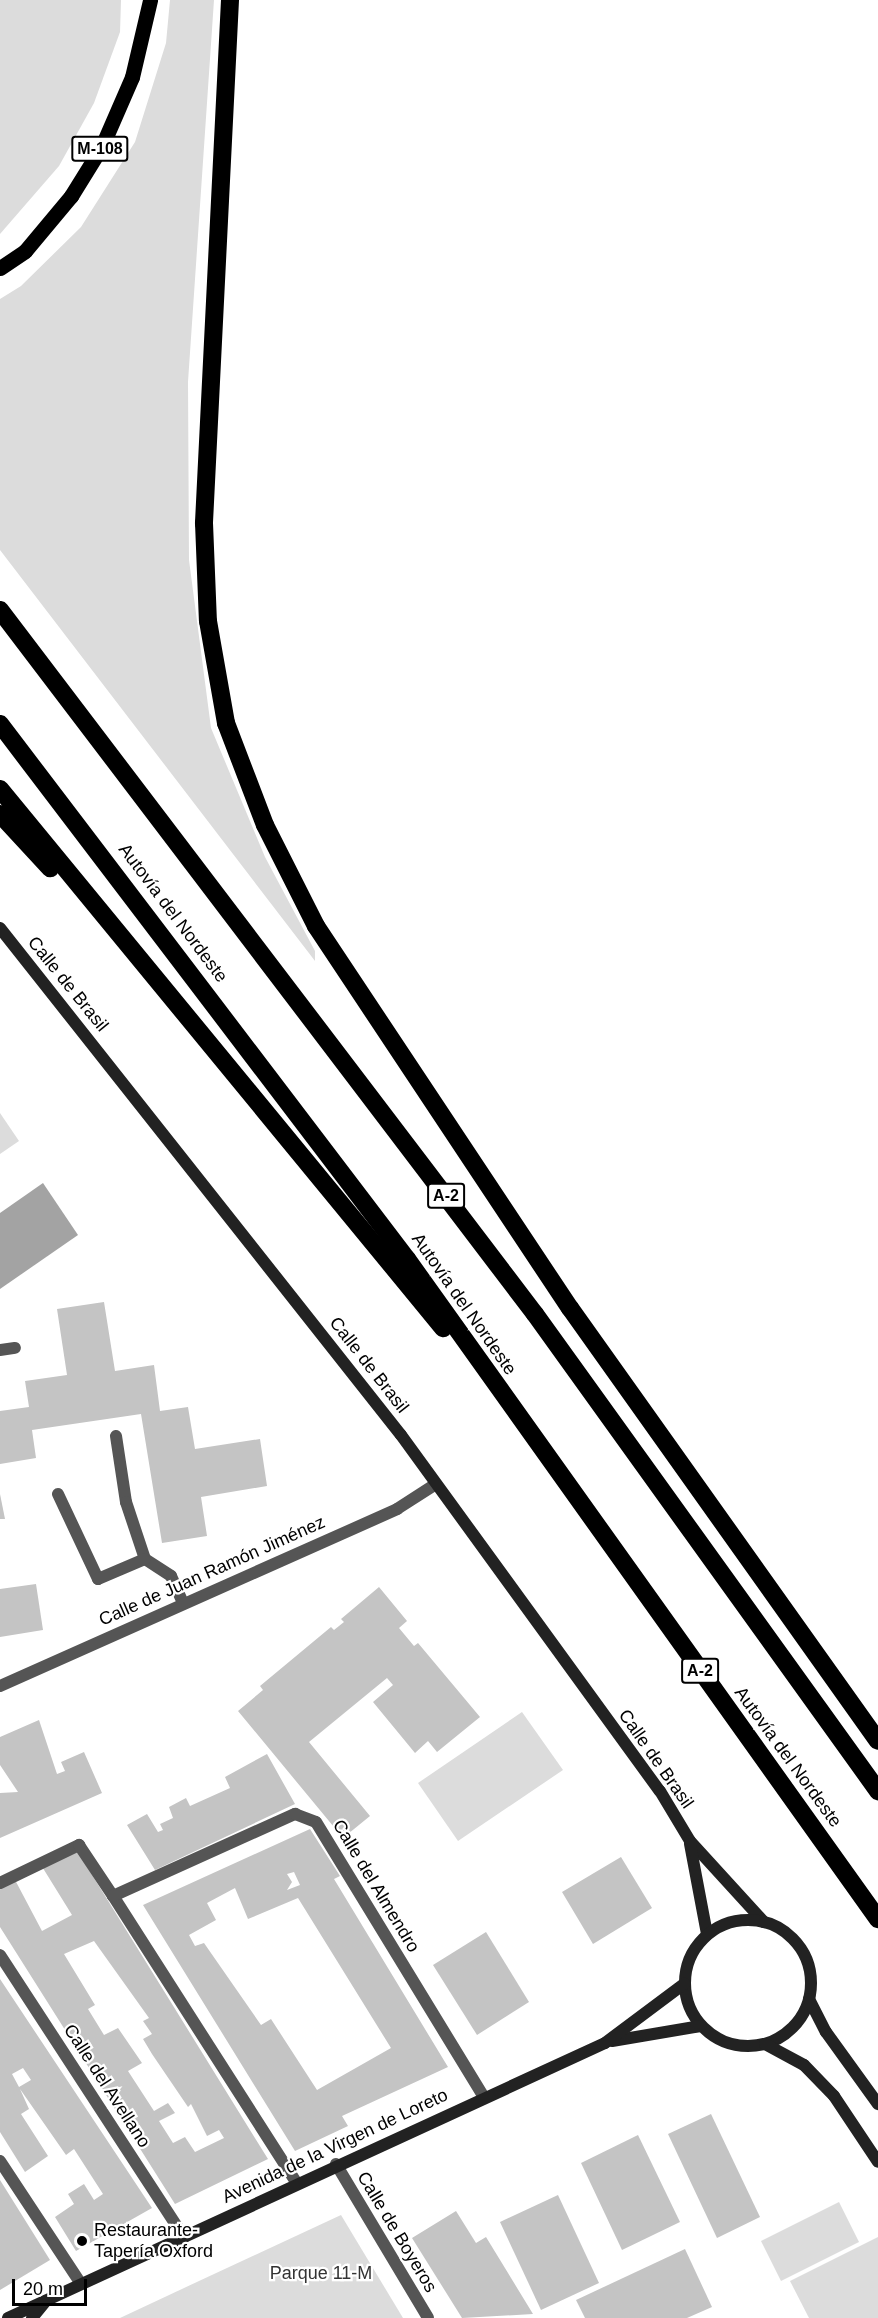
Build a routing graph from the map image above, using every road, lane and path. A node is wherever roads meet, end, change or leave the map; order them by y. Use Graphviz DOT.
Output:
graph roads {
  1 [pos="150,0"];
  2 [pos="230,0"];
  3 [pos="0,268"];
  4 [pos="0,610"];
  5 [pos="0,724"];
  6 [pos="0,789"];
  7 [pos="0,814"];
  8 [pos="0,928"];
  9 [pos="140,965"];
  10 [pos="15,1348"];
  11 [pos="0,1350"];
  12 [pos="523,1424"];
  13 [pos="116,1436"];
  14 [pos="436,1484"];
  15 [pos="58,1494"];
  16 [pos="145,1559"];
  17 [pos="183,1603"];
  18 [pos="0,1686"];
  19 [pos="878,1741"];
  20 [pos="878,1791"];
  21 [pos="690,1841"];
  22 [pos="0,1883"];
  23 [pos="113,1896"];
  24 [pos="878,1919"];
  25 [pos="764,1922"];
  26 [pos="707,1934"];
  27 [pos="0,1955"];
  28 [pos="684,1984"];
  29 [pos="809,1999"];
  30 [pos="701,2026"];
  31 [pos="605,2043"];
  32 [pos="765,2044"];
  33 [pos="484,2097"];
  34 [pos="878,2104"];
  35 [pos="0,2161"];
  36 [pos="878,2162"];
  37 [pos="336,2164"];
  38 [pos="296,2182"];
  39 [pos="184,2237"];
  40 [pos="81,2284"];
  41 [pos="48,2299"];
  42 [pos="8,2318"];
  43 [pos="32,2318"];
  44 [pos="428,2318"];
  1 -- 3 [label="main road, M-108"];
  2 -- 19 [label="highway"];
  4 -- 20 [label="highway, A-2"];
  5 -- 12 [label="highway, Autovía del Nordeste / A-2"];
  6 -- 9 [label="highway"];
  7 -- 9 [label="highway"];
  8 -- 14 [label="street, Calle de Brasil"];
  9 -- 12 [label="highway"];
  10 -- 11 [label="street"];
  12 -- 24 [label="highway, Autovía del Nordeste / A-2"];
  13 -- 16 [label="street"];
  14 -- 17 [label="street, Calle de Juan Ramón Jiménez"];
  14 -- 21 [label="street, Calle de Brasil"];
  15 -- 16 [label="street"];
  16 -- 17 [label="street"];
  17 -- 18 [label="street, Calle de Juan Ramón Jiménez"];
  21 -- 25 [label="street"];
  21 -- 26 [label="street"];
  22 -- 23 [label="street"];
  23 -- 33 [label="street, Calle del Almendro"];
  23 -- 38 [label="street"];
  25 -- 26 [label="street"];
  25 -- 29 [label="street"];
  26 -- 28 [label="street"];
  27 -- 39 [label="street, Calle del Avellano"];
  28 -- 30 [label="street"];
  28 -- 31 [label="street, Avenida de la Virgen de Loreto"];
  29 -- 32 [label="street"];
  29 -- 34 [label="street"];
  30 -- 31 [label="street, Avenida de la Virgen de Loreto"];
  30 -- 32 [label="street"];
  31 -- 33 [label="street, Avenida de la Virgen de Loreto"];
  32 -- 36 [label="street"];
  33 -- 37 [label="street, Avenida de la Virgen de Loreto"];
  35 -- 40 [label="street"];
  37 -- 38 [label="street, Avenida de la Virgen de Loreto"];
  37 -- 44 [label="street, Calle de Boyeros"];
  38 -- 39 [label="street, Avenida de la Virgen de Loreto"];
  39 -- 40 [label="street, Avenida de la Virgen de Loreto"];
  40 -- 41 [label="street, Avenida de la Virgen de Loreto"];
  41 -- 42 [label="street, Avenida de la Virgen de Loreto"];
  41 -- 43 [label="street, Avenida de la Virgen de Loreto"];
}
